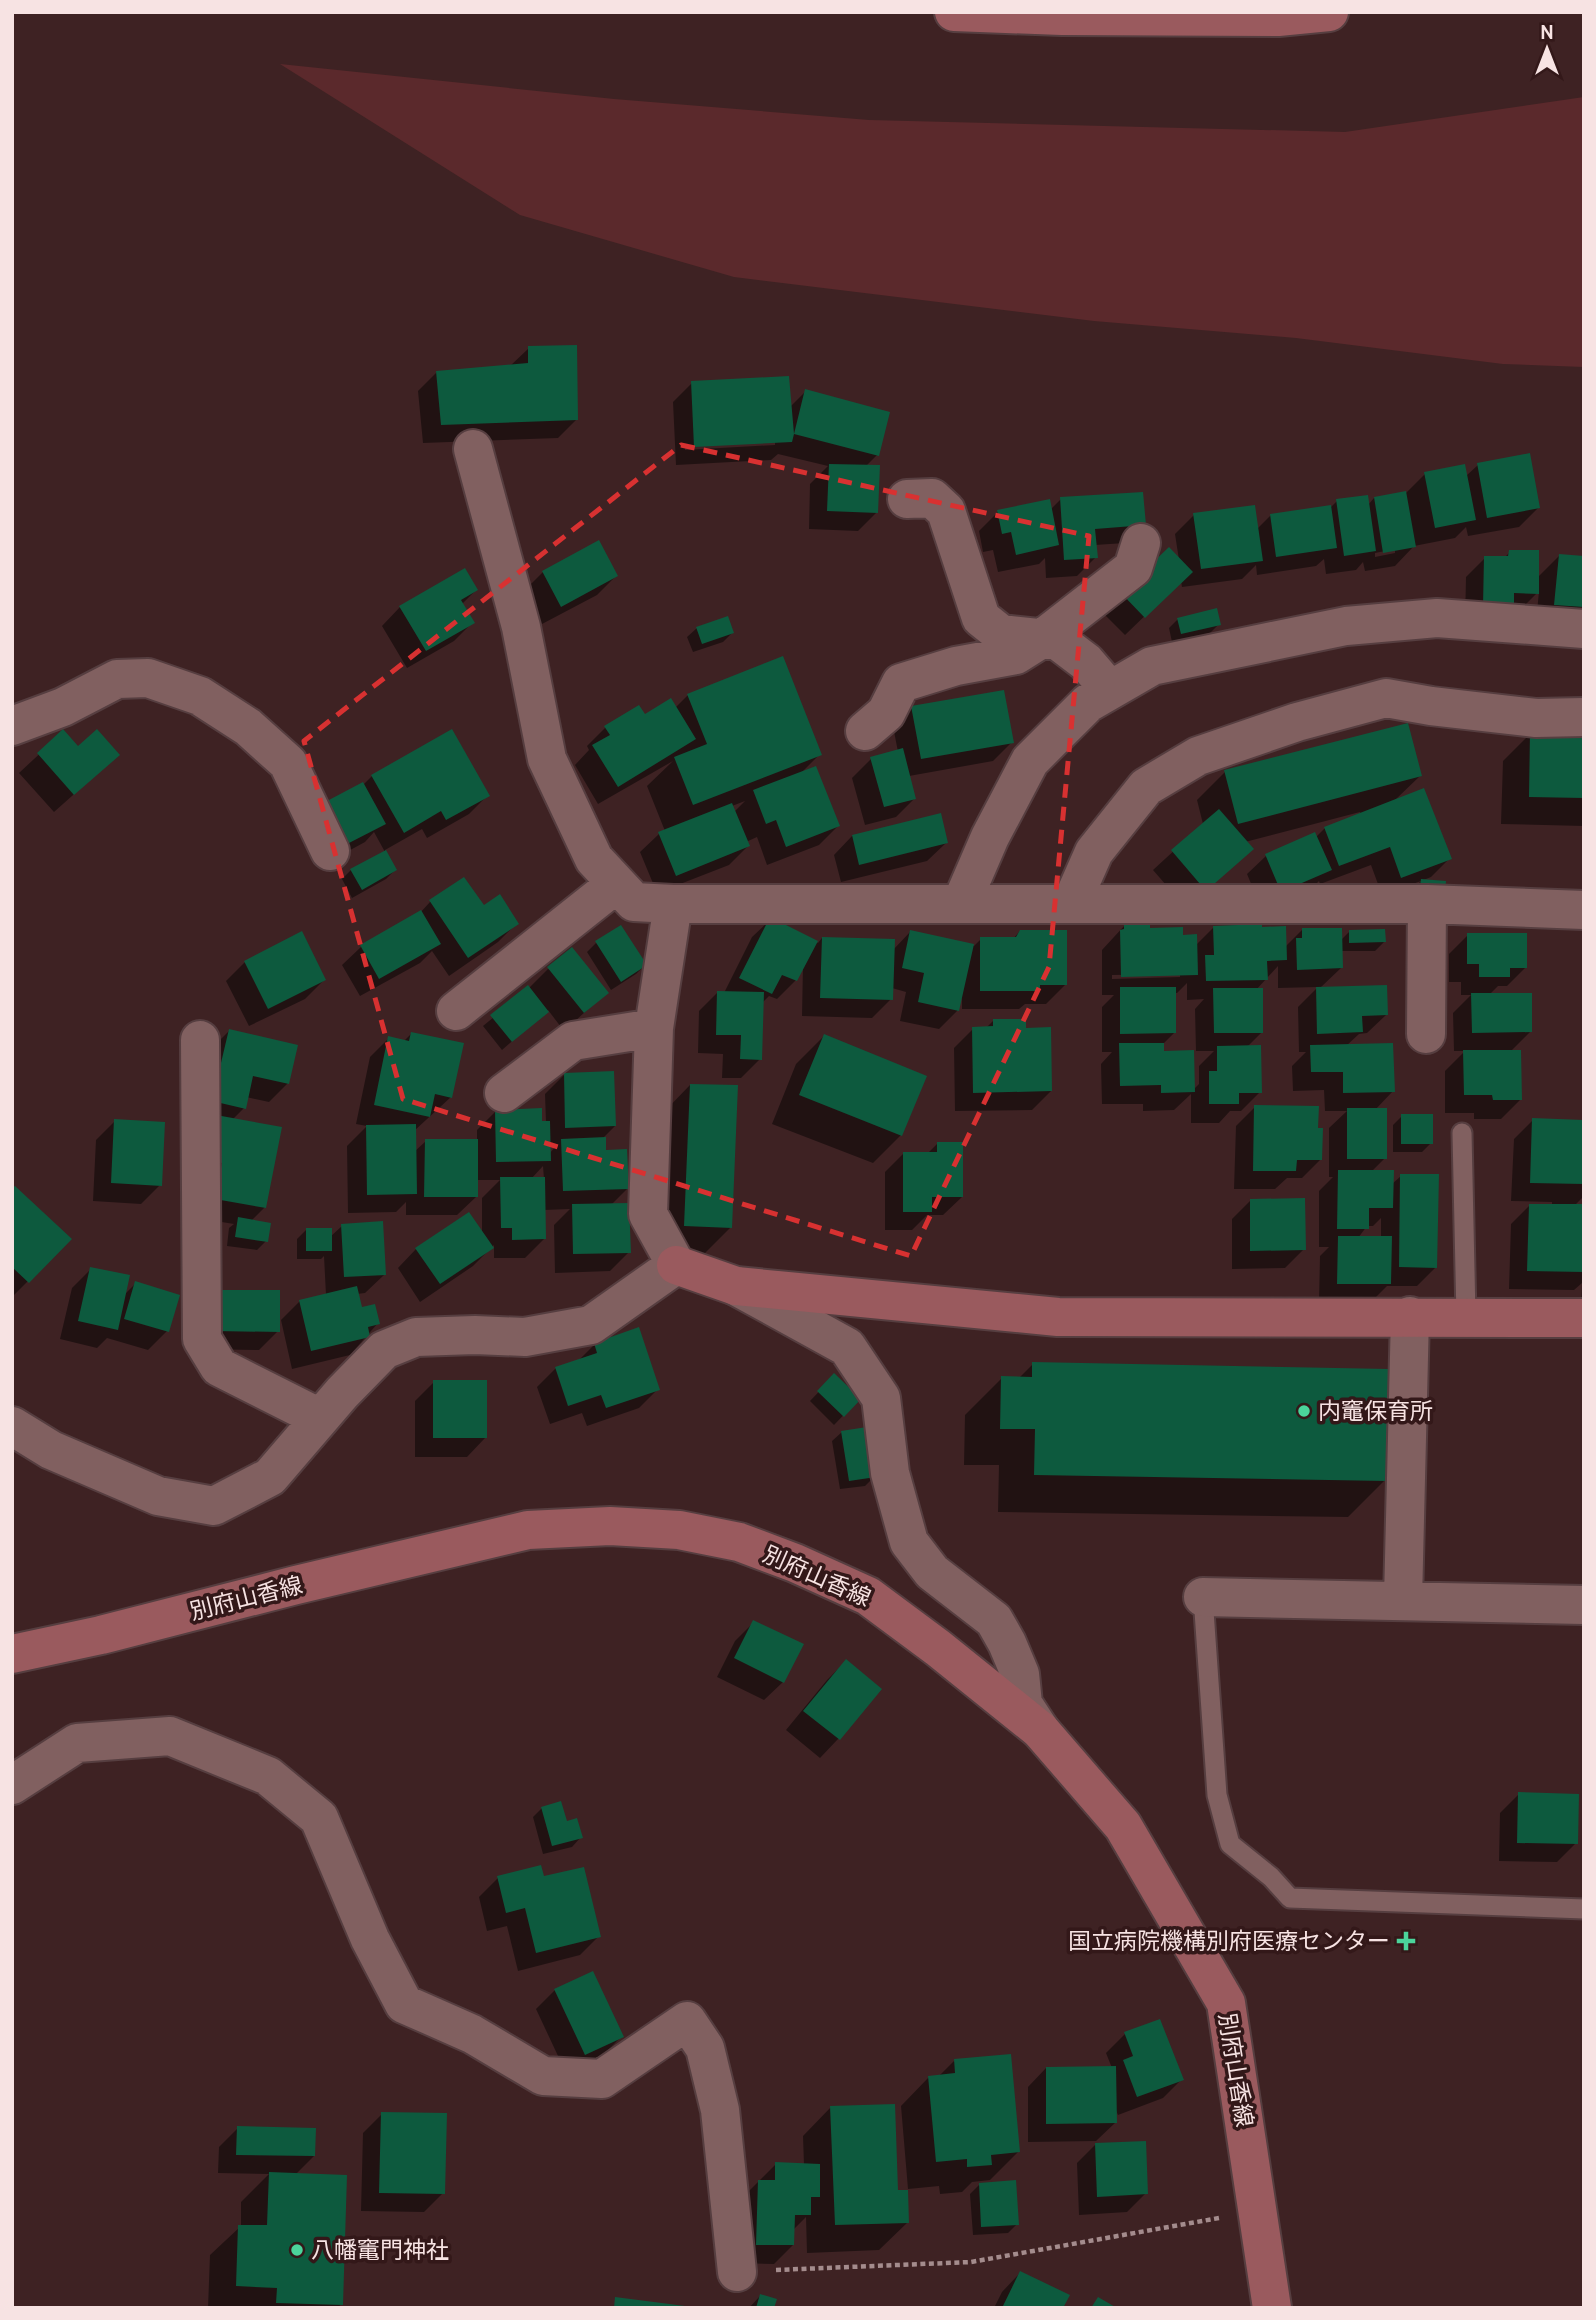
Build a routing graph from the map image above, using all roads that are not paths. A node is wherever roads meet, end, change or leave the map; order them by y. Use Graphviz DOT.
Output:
graph roads {
  1 [pos="954,12"];
  2 [pos="1329,12"];
  3 [pos="473,449"];
  4 [pos="907,499"];
  5 [pos="1141,543"];
  6 [pos="1584,629"];
  7 [pos="1043,638"];
  8 [pos="1110,690"];
  9 [pos="1584,717"];
  10 [pos="12,726"];
  11 [pos="865,731"];
  12 [pos="330,851"];
  13 [pos="616,884"];
  14 [pos="673,904"];
  15 [pos="961,904"];
  16 [pos="1071,904"];
  17 [pos="1427,904"];
  18 [pos="1584,910"];
  19 [pos="456,1011"];
  20 [pos="654,1028"];
  21 [pos="1426,1034"];
  22 [pos="200,1040"];
  23 [pos="504,1093"];
  24 [pos="1462,1133"];
  25 [pos="677,1265"];
  26 [pos="736,1286"];
  27 [pos="1410,1316"];
  28 [pos="1466,1317"];
  29 [pos="1584,1318"];
  30 [pos="320,1418"];
  31 [pos="12,1426"];
  32 [pos="1203,1597"];
  33 [pos="1402,1600"];
  34 [pos="1584,1605"];
  35 [pos="12,1654"];
  36 [pos="1040,1730"];
  37 [pos="12,1785"];
  38 [pos="1584,1909"];
  39 [pos="737,2272"];
  40 [pos="1272,2308"];
  1 -- 2 [label="main road"];
  3 -- 13 [label="street"];
  4 -- 7 [label="street"];
  5 -- 7 [label="street"];
  6 -- 8 [label="street"];
  7 -- 8 [label="street"];
  7 -- 11 [label="street"];
  8 -- 15 [label="street"];
  9 -- 16 [label="street"];
  10 -- 12 [label="street"];
  13 -- 14 [label="street"];
  13 -- 19 [label="street"];
  14 -- 15 [label="street"];
  14 -- 20 [label="street"];
  15 -- 16 [label="street"];
  16 -- 17 [label="street"];
  17 -- 18 [label="street"];
  17 -- 21 [label="street"];
  20 -- 23 [label="street"];
  20 -- 25 [label="street"];
  22 -- 30 [label="street"];
  24 -- 28 [label="lane"];
  25 -- 26 [label="main road"];
  25 -- 30 [label="street"];
  26 -- 27 [label="main road"];
  26 -- 36 [label="street"];
  27 -- 28 [label="main road"];
  27 -- 33 [label="street"];
  28 -- 29 [label="main road"];
  30 -- 31 [label="street"];
  32 -- 33 [label="street"];
  32 -- 38 [label="lane"];
  33 -- 34 [label="street"];
  35 -- 36 [label="main road, 別府山香線"];
  36 -- 40 [label="main road, 別府山香線"];
  37 -- 39 [label="street"];
}
